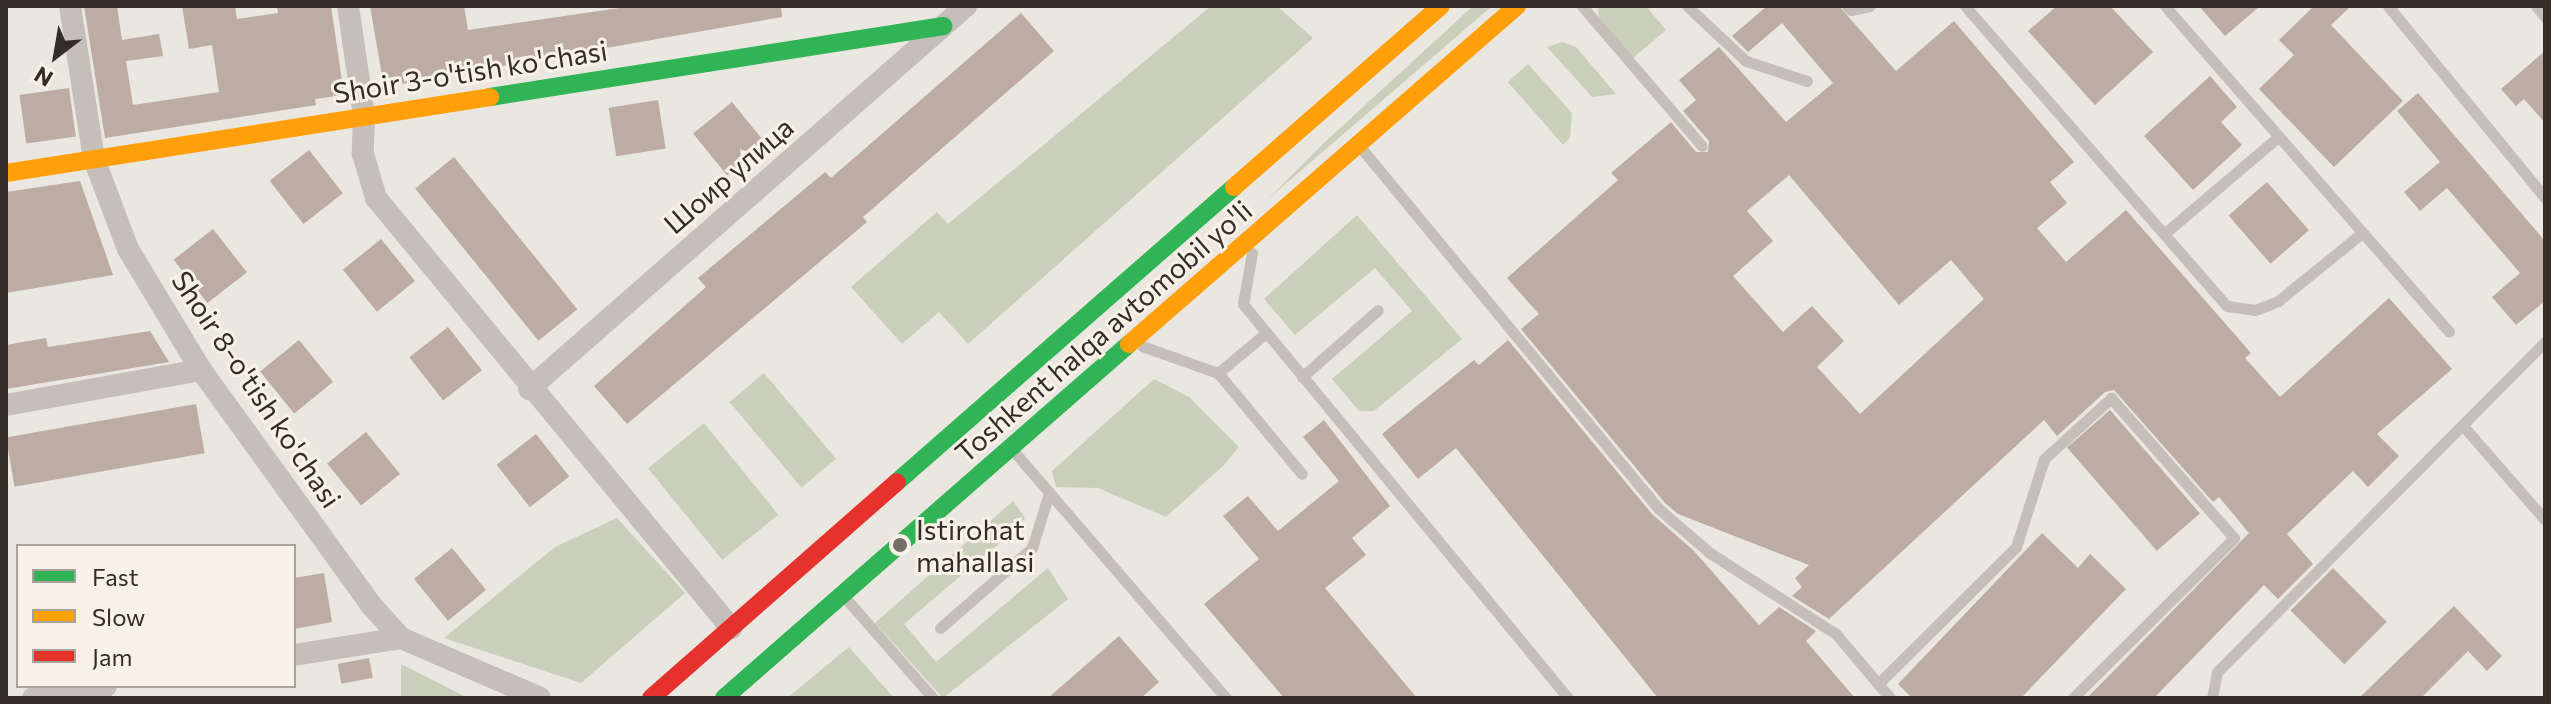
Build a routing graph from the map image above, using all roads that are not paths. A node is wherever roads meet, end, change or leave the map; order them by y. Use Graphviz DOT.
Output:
graph roads {
  1 [pos="70,6"];
  2 [pos="348,6"];
  3 [pos="966,6"];
  4 [pos="1441,6"];
  5 [pos="1517,6"];
  6 [pos="1582,6"];
  7 [pos="1687,6"];
  8 [pos="1847,6"];
  9 [pos="1870,6"];
  10 [pos="1965,6"];
  11 [pos="2165,6"];
  12 [pos="2388,6"];
  13 [pos="2536,6"];
  14 [pos="2545,17"];
  15 [pos="943,26"];
  16 [pos="1807,81"];
  17 [pos="364,116"];
  18 [pos="2278,137"];
  19 [pos="1359,145"];
  20 [pos="1702,146"];
  21 [pos="94,159"];
  22 [pos="6,173"];
  23 [pos="2545,198"];
  24 [pos="2362,233"];
  25 [pos="2164,234"];
  26 [pos="1256,236"];
  27 [pos="1146,261"];
  28 [pos="1182,301"];
  29 [pos="1378,310"];
  30 [pos="2449,331"];
  31 [pos="1266,333"];
  32 [pos="2545,342"];
  33 [pos="1133,343"];
  34 [pos="201,370"];
  35 [pos="1218,373"];
  36 [pos="1302,377"];
  37 [pos="529,389"];
  38 [pos="6,405"];
  39 [pos="2464,427"];
  40 [pos="1011,449"];
  41 [pos="1302,474"];
  42 [pos="1049,493"];
  43 [pos="2545,520"];
  44 [pos="843,595"];
  45 [pos="731,628"];
  46 [pos="940,628"];
  47 [pos="401,638"];
  48 [pos="296,655"];
  49 [pos="1878,684"];
  50 [pos="94,688"];
  51 [pos="33,698"];
  52 [pos="540,698"];
  53 [pos="651,698"];
  54 [pos="724,698"];
  55 [pos="933,698"];
  56 [pos="1226,698"];
  57 [pos="1568,698"];
  58 [pos="1890,698"];
  59 [pos="2073,698"];
  60 [pos="2212,698"];
  1 -- 21 [label="street, Shoir 8-o'tish ko'chasi"];
  2 -- 17 [label="street"];
  3 -- 15 [label="street, Шоир улица"];
  4 -- 27 [label="main road, Toshkent halqa avtomobil yo'li"];
  5 -- 19 [label="main road, Toshkent halqa avtomobil yo'li"];
  6 -- 20 [label="lane"];
  7 -- 16 [label="lane"];
  8 -- 9 [label="lane"];
  10 -- 25 [label="lane"];
  11 -- 18 [label="lane"];
  12 -- 23 [label="lane"];
  13 -- 14 [label="lane"];
  15 -- 17 [label="main road, Shoir 3-o'tish ko'chasi"];
  15 -- 37 [label="street, Шоир улица"];
  17 -- 21 [label="main road, Shoir 3-o'tish ko'chasi"];
  17 -- 37 [label="street"];
  18 -- 24 [label="lane"];
  18 -- 25 [label="lane"];
  19 -- 26 [label="main road, Toshkent halqa avtomobil yo'li"];
  19 -- 49 [label="lane"];
  21 -- 22 [label="main road, Shoir 3-o'tish ko'chasi"];
  21 -- 34 [label="street, Shoir 8-o'tish ko'chasi"];
  24 -- 25 [label="lane"];
  24 -- 30 [label="lane"];
  26 -- 28 [label="main road, Toshkent halqa avtomobil yo'li"];
  26 -- 31 [label="lane"];
  27 -- 28 [label="main road"];
  27 -- 45 [label="main road, Toshkent halqa avtomobil yo'li"];
  28 -- 33 [label="main road, Toshkent halqa avtomobil yo'li"];
  29 -- 36 [label="lane"];
  31 -- 35 [label="lane"];
  31 -- 36 [label="lane"];
  32 -- 39 [label="lane"];
  33 -- 35 [label="lane"];
  33 -- 40 [label="main road, Toshkent halqa avtomobil yo'li"];
  34 -- 38 [label="street"];
  34 -- 47 [label="street, Shoir 8-o'tish ko'chasi"];
  35 -- 41 [label="lane"];
  36 -- 57 [label="lane"];
  37 -- 45 [label="street"];
  39 -- 43 [label="lane"];
  39 -- 60 [label="lane"];
  40 -- 42 [label="lane"];
  40 -- 44 [label="main road, Toshkent halqa avtomobil yo'li"];
  42 -- 46 [label="lane"];
  42 -- 56 [label="lane"];
  44 -- 54 [label="main road, Toshkent halqa avtomobil yo'li"];
  44 -- 55 [label="lane"];
  45 -- 53 [label="main road, Toshkent halqa avtomobil yo'li"];
  47 -- 48 [label="street"];
  47 -- 52 [label="street, Shoir 8-o'tish ko'chasi"];
  49 -- 58 [label="lane"];
  49 -- 59 [label="lane"];
  50 -- 51 [label="street"];
}
